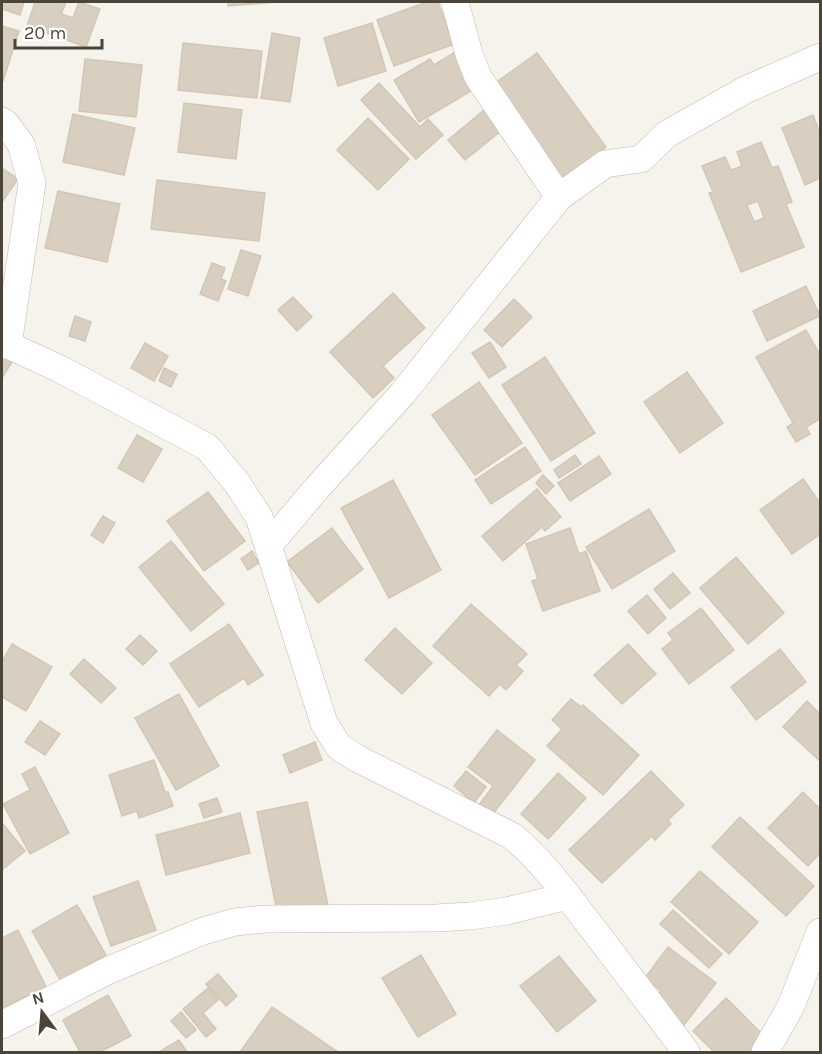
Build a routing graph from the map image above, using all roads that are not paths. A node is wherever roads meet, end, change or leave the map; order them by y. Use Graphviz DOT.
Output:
graph roads {
  1 [pos="455,2"];
  2 [pos="820,57"];
  3 [pos="2,121"];
  4 [pos="559,197"];
  5 [pos="5,345"];
  6 [pos="268,546"];
  7 [pos="568,896"];
  8 [pos="820,932"];
  9 [pos="2,1025"];
  10 [pos="686,1053"];
  11 [pos="765,1053"];
  1 -- 4 [label="street"];
  2 -- 4 [label="street"];
  3 -- 5 [label="street"];
  4 -- 6 [label="street"];
  5 -- 6 [label="street"];
  6 -- 7 [label="street"];
  7 -- 9 [label="street"];
  7 -- 10 [label="street"];
  8 -- 11 [label="street"];
}
